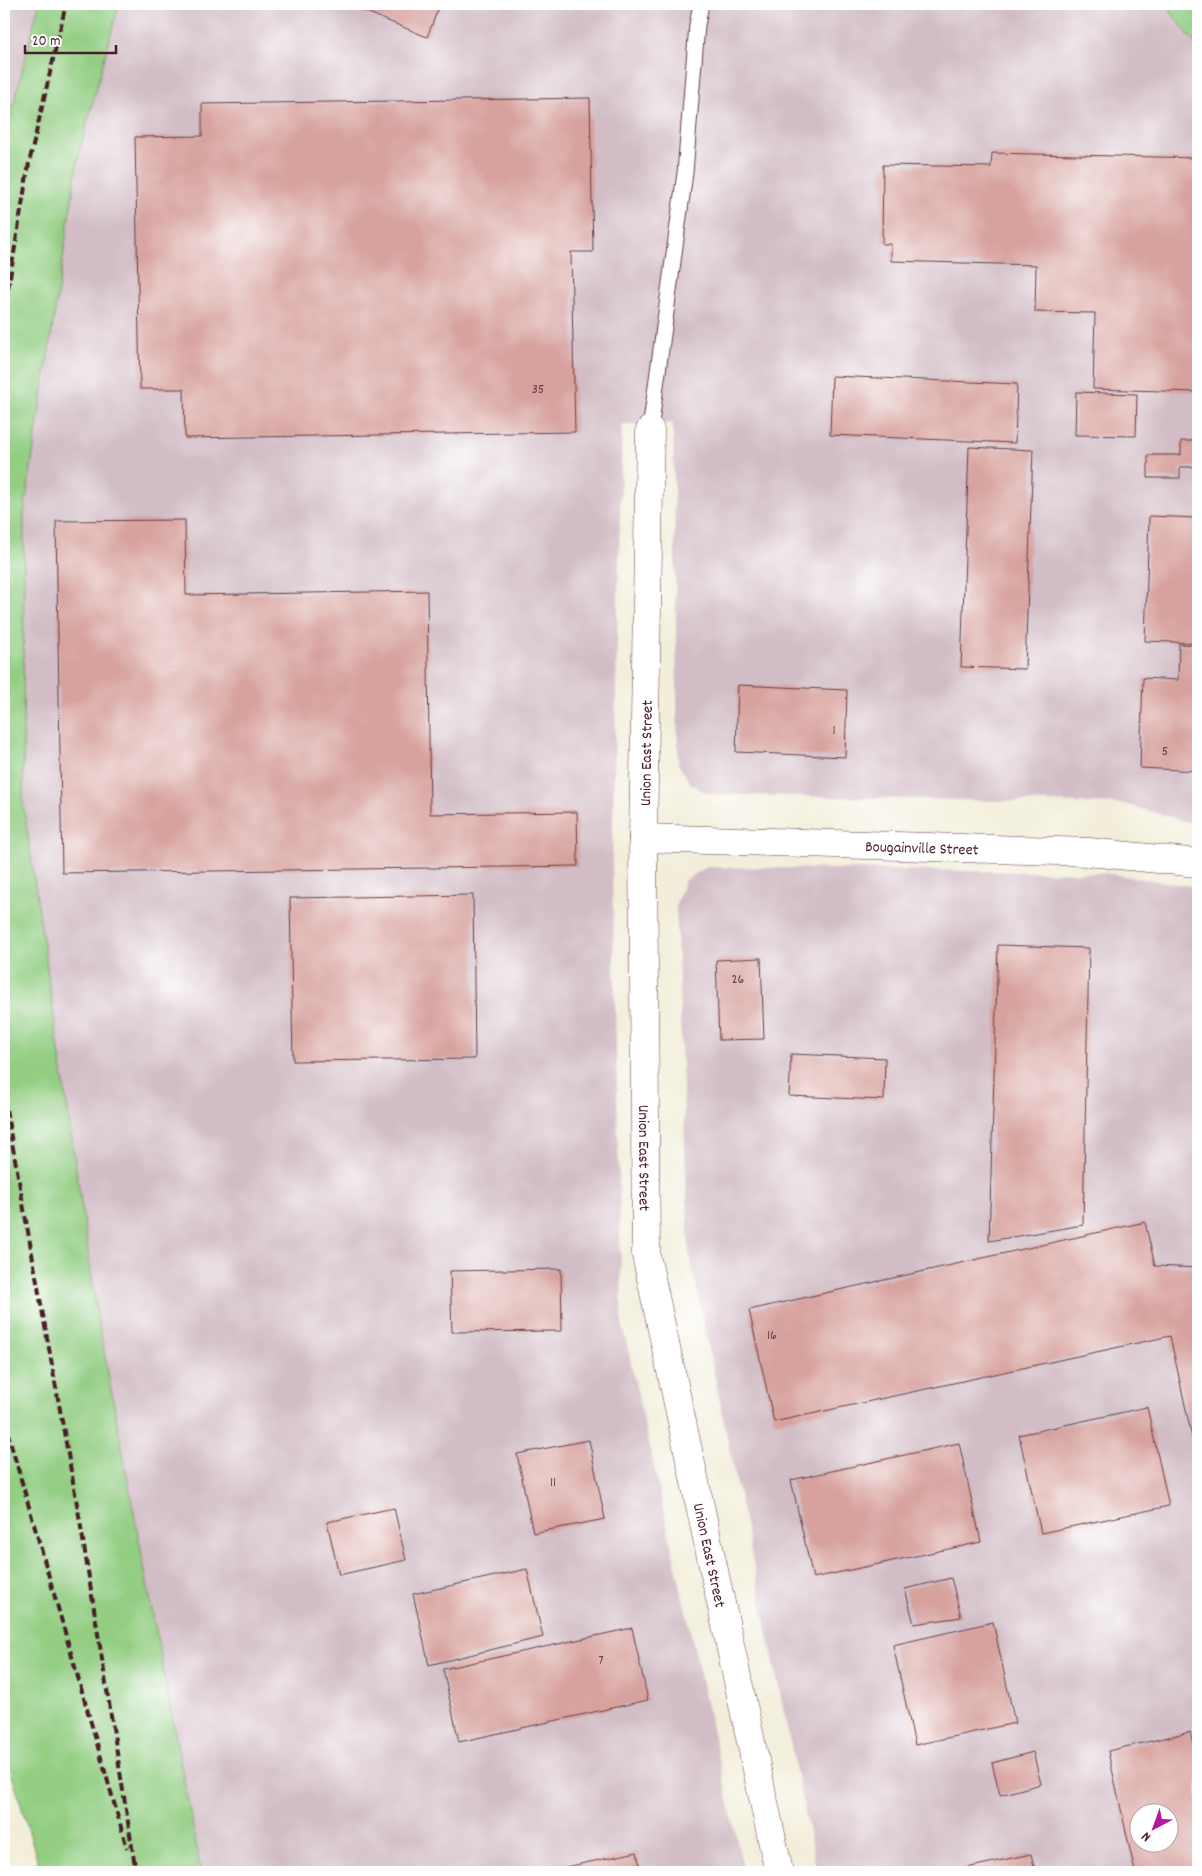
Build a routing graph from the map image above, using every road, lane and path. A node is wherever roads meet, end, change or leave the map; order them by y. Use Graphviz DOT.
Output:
graph roads {
  1 [pos="701,4"];
  2 [pos="650,430"];
  3 [pos="643,838"];
  4 [pos="1198,863"];
  5 [pos="780,1872"];
  1 -- 2 [label="lane"];
  2 -- 3 [label="street, Union East Street"];
  3 -- 4 [label="street, Bougainville Street"];
  3 -- 5 [label="street, Union East Street"];
}
